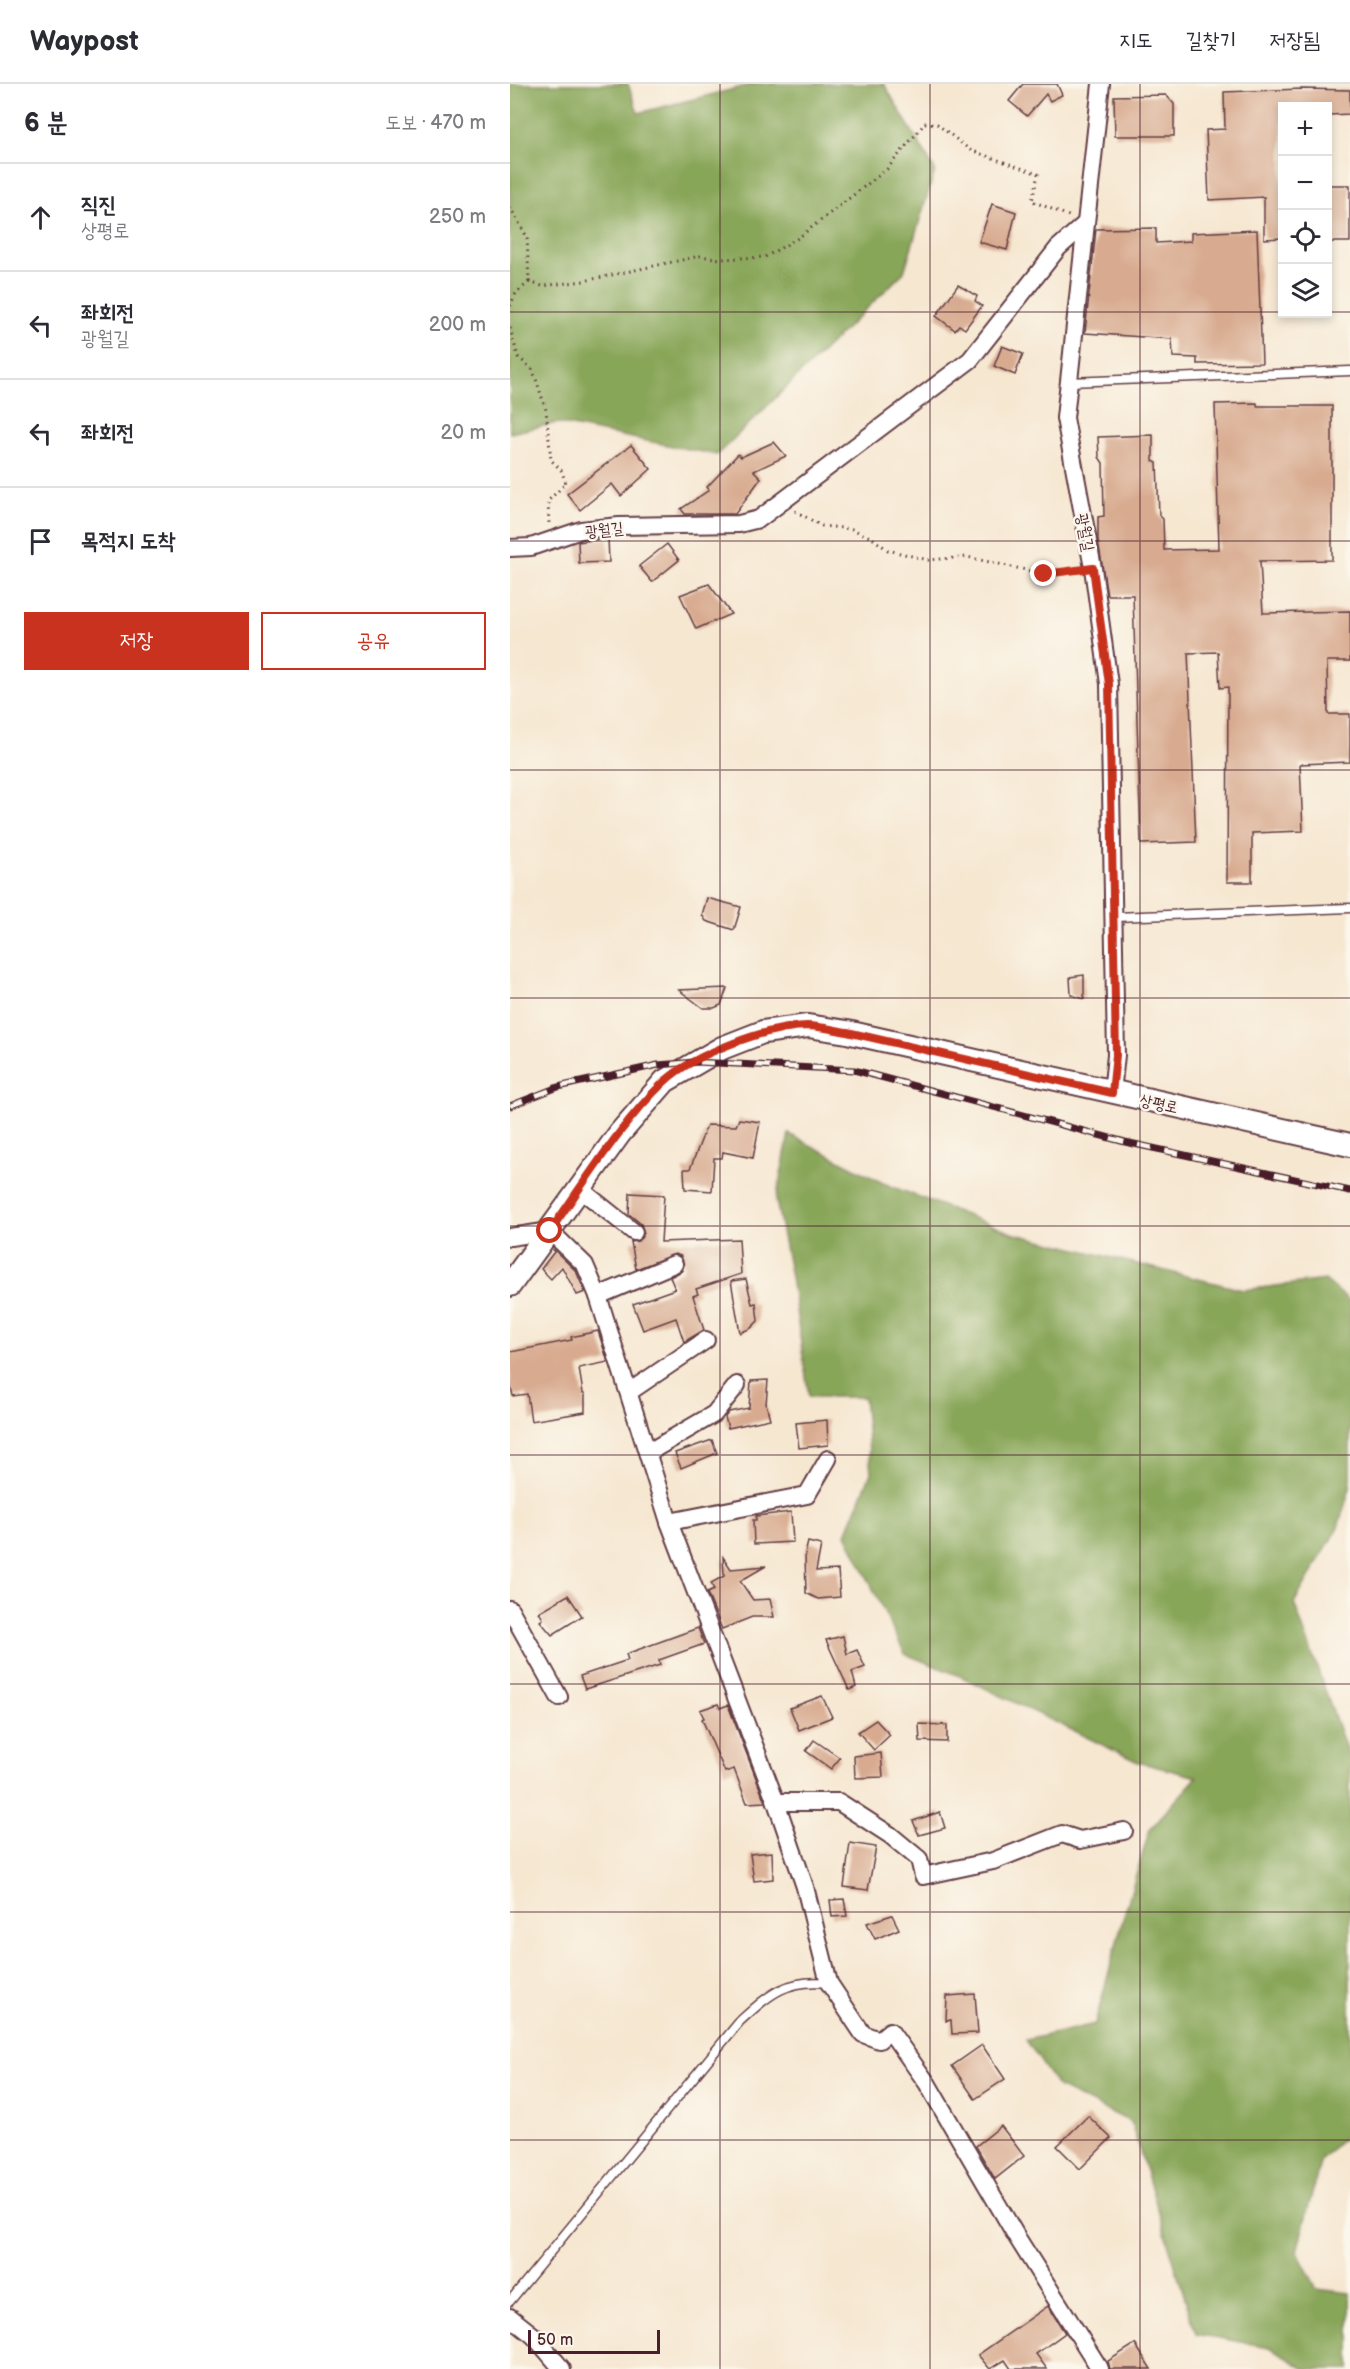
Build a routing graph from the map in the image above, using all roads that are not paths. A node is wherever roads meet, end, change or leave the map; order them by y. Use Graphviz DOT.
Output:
graph roads {
  1 [pos="1101,84"];
  2 [pos="1086,223"];
  3 [pos="1350,371"];
  4 [pos="1069,382"];
  5 [pos="510,548"];
  6 [pos="1350,908"];
  7 [pos="1115,916"];
  8 [pos="1112,1093"];
  9 [pos="1350,1145"];
  10 [pos="580,1189"];
  11 [pos="550,1231"];
  12 [pos="634,1232"];
  13 [pos="510,1237"];
  14 [pos="674,1264"];
  15 [pos="510,1285"];
  16 [pos="598,1296"];
  17 [pos="705,1340"];
  18 [pos="737,1385"];
  19 [pos="629,1392"];
  20 [pos="649,1452"];
  21 [pos="828,1459"];
  22 [pos="669,1522"];
  23 [pos="510,1609"];
  24 [pos="559,1697"];
  25 [pos="776,1802"];
  26 [pos="1124,1831"];
  27 [pos="829,1983"];
  28 [pos="510,2301"];
  29 [pos="510,2317"];
  30 [pos="562,2369"];
  31 [pos="1100,2369"];
  1 -- 2 [label="street, 광월길"];
  2 -- 4 [label="street, 광월길"];
  2 -- 5 [label="street, 광월길"];
  3 -- 4 [label="lane"];
  4 -- 7 [label="street, 광월길"];
  6 -- 7 [label="lane"];
  7 -- 8 [label="street, 광월길"];
  8 -- 9 [label="main road, 상평로"];
  8 -- 10 [label="main road, 상평로"];
  10 -- 11 [label="main road, 상평로"];
  10 -- 12 [label="street"];
  11 -- 13 [label="street"];
  11 -- 15 [label="main road, 상평로"];
  11 -- 16 [label="street"];
  14 -- 16 [label="street"];
  16 -- 19 [label="street"];
  17 -- 19 [label="street"];
  18 -- 20 [label="street"];
  19 -- 20 [label="street"];
  20 -- 22 [label="street"];
  21 -- 22 [label="street"];
  22 -- 25 [label="street"];
  23 -- 24 [label="street"];
  25 -- 26 [label="street"];
  25 -- 27 [label="street"];
  27 -- 28 [label="lane"];
  27 -- 31 [label="street"];
  29 -- 30 [label="street"];
}
